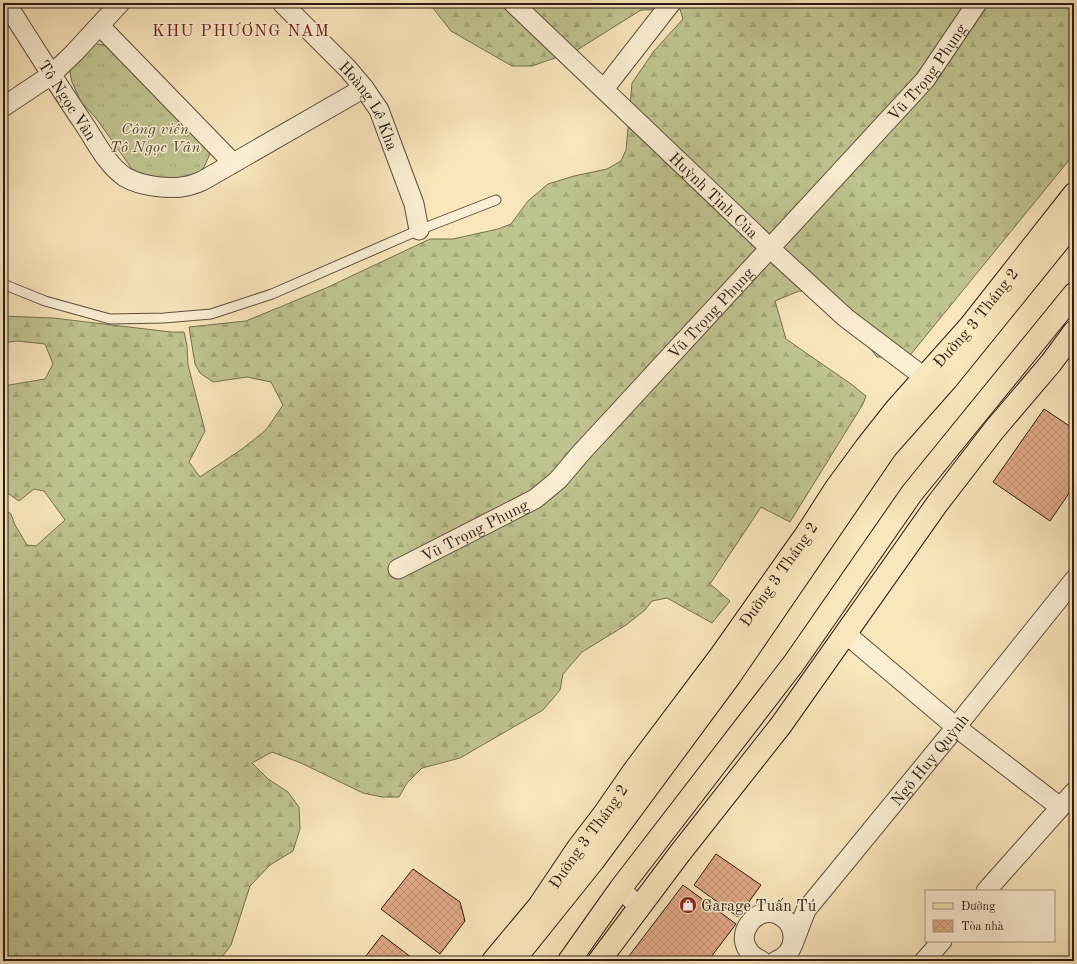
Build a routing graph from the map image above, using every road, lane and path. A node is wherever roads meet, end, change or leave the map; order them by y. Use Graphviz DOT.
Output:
graph roads {
  1 [pos="6,3"];
  2 [pos="120,3"];
  3 [pos="282,3"];
  4 [pos="513,3"];
  5 [pos="670,3"];
  6 [pos="977,3"];
  7 [pos="100,26"];
  8 [pos="51,75"];
  9 [pos="364,88"];
  10 [pos="604,89"];
  11 [pos="3,107"];
  12 [pos="233,163"];
  13 [pos="1074,194"];
  14 [pos="496,200"];
  15 [pos="1074,222"];
  16 [pos="419,230"];
  17 [pos="770,248"];
  18 [pos="3,284"];
  19 [pos="1074,294"];
  20 [pos="1074,332"];
  21 [pos="935,374"];
  22 [pos="975,415"];
  23 [pos="994,430"];
  24 [pos="398,569"];
  25 [pos="1074,580"];
  26 [pos="846,634"];
  27 [pos="956,727"];
  28 [pos="1074,792"];
  29 [pos="1060,807"];
  30 [pos="586,854"];
  31 [pos="620,889"];
  32 [pos="987,890"];
  33 [pos="640,907"];
  34 [pos="941,942"];
  35 [pos="793,944"];
  36 [pos="493,961"];
  37 [pos="514,961"];
  38 [pos="569,961"];
  39 [pos="599,961"];
  40 [pos="762,961"];
  41 [pos="776,961"];
  42 [pos="924,961"];
  1 -- 8 [label="street, Tô Ngọc Vân"];
  2 -- 7 [label="street"];
  3 -- 9 [label="street, Hoàng Lê Kha"];
  4 -- 10 [label="street, Huỳnh Tịnh Của"];
  5 -- 10 [label="street"];
  6 -- 17 [label="street, Vũ Trọng Phụng"];
  7 -- 8 [label="street"];
  7 -- 12 [label="street"];
  8 -- 11 [label="street"];
  8 -- 12 [label="street, Tô Ngọc Vân"];
  9 -- 12 [label="street, Tô Ngọc Vân"];
  9 -- 16 [label="street, Hoàng Lê Kha"];
  10 -- 17 [label="street, Huỳnh Tịnh Của"];
  13 -- 21 [label="main road, Đường 3 Tháng 2"];
  14 -- 16 [label="lane"];
  15 -- 21 [label="main road, Đường 3 Tháng 2"];
  16 -- 18 [label="lane"];
  17 -- 21 [label="street, Huỳnh Tịnh Của"];
  17 -- 24 [label="street, Vũ Trọng Phụng"];
  19 -- 22 [label="main road"];
  20 -- 23 [label="main road"];
  21 -- 30 [label="main road, Đường 3 Tháng 2"];
  22 -- 23 [label="street"];
  22 -- 31 [label="main road"];
  23 -- 26 [label="main road"];
  25 -- 27 [label="street, Ngô Huy Quỳnh"];
  26 -- 27 [label="street"];
  26 -- 33 [label="main road"];
  27 -- 29 [label="street"];
  27 -- 35 [label="street, Ngô Huy Quỳnh"];
  28 -- 29 [label="street"];
  29 -- 32 [label="street"];
  30 -- 36 [label="main road, Đường 3 Tháng 2"];
  30 -- 37 [label="main road, Đường 3 Tháng 2"];
  31 -- 33 [label="street"];
  31 -- 38 [label="main road"];
  33 -- 39 [label="main road"];
  34 -- 42 [label="street"];
  35 -- 40 [label="street"];
  35 -- 41 [label="street, Ngô Huy Quỳnh"];
}
